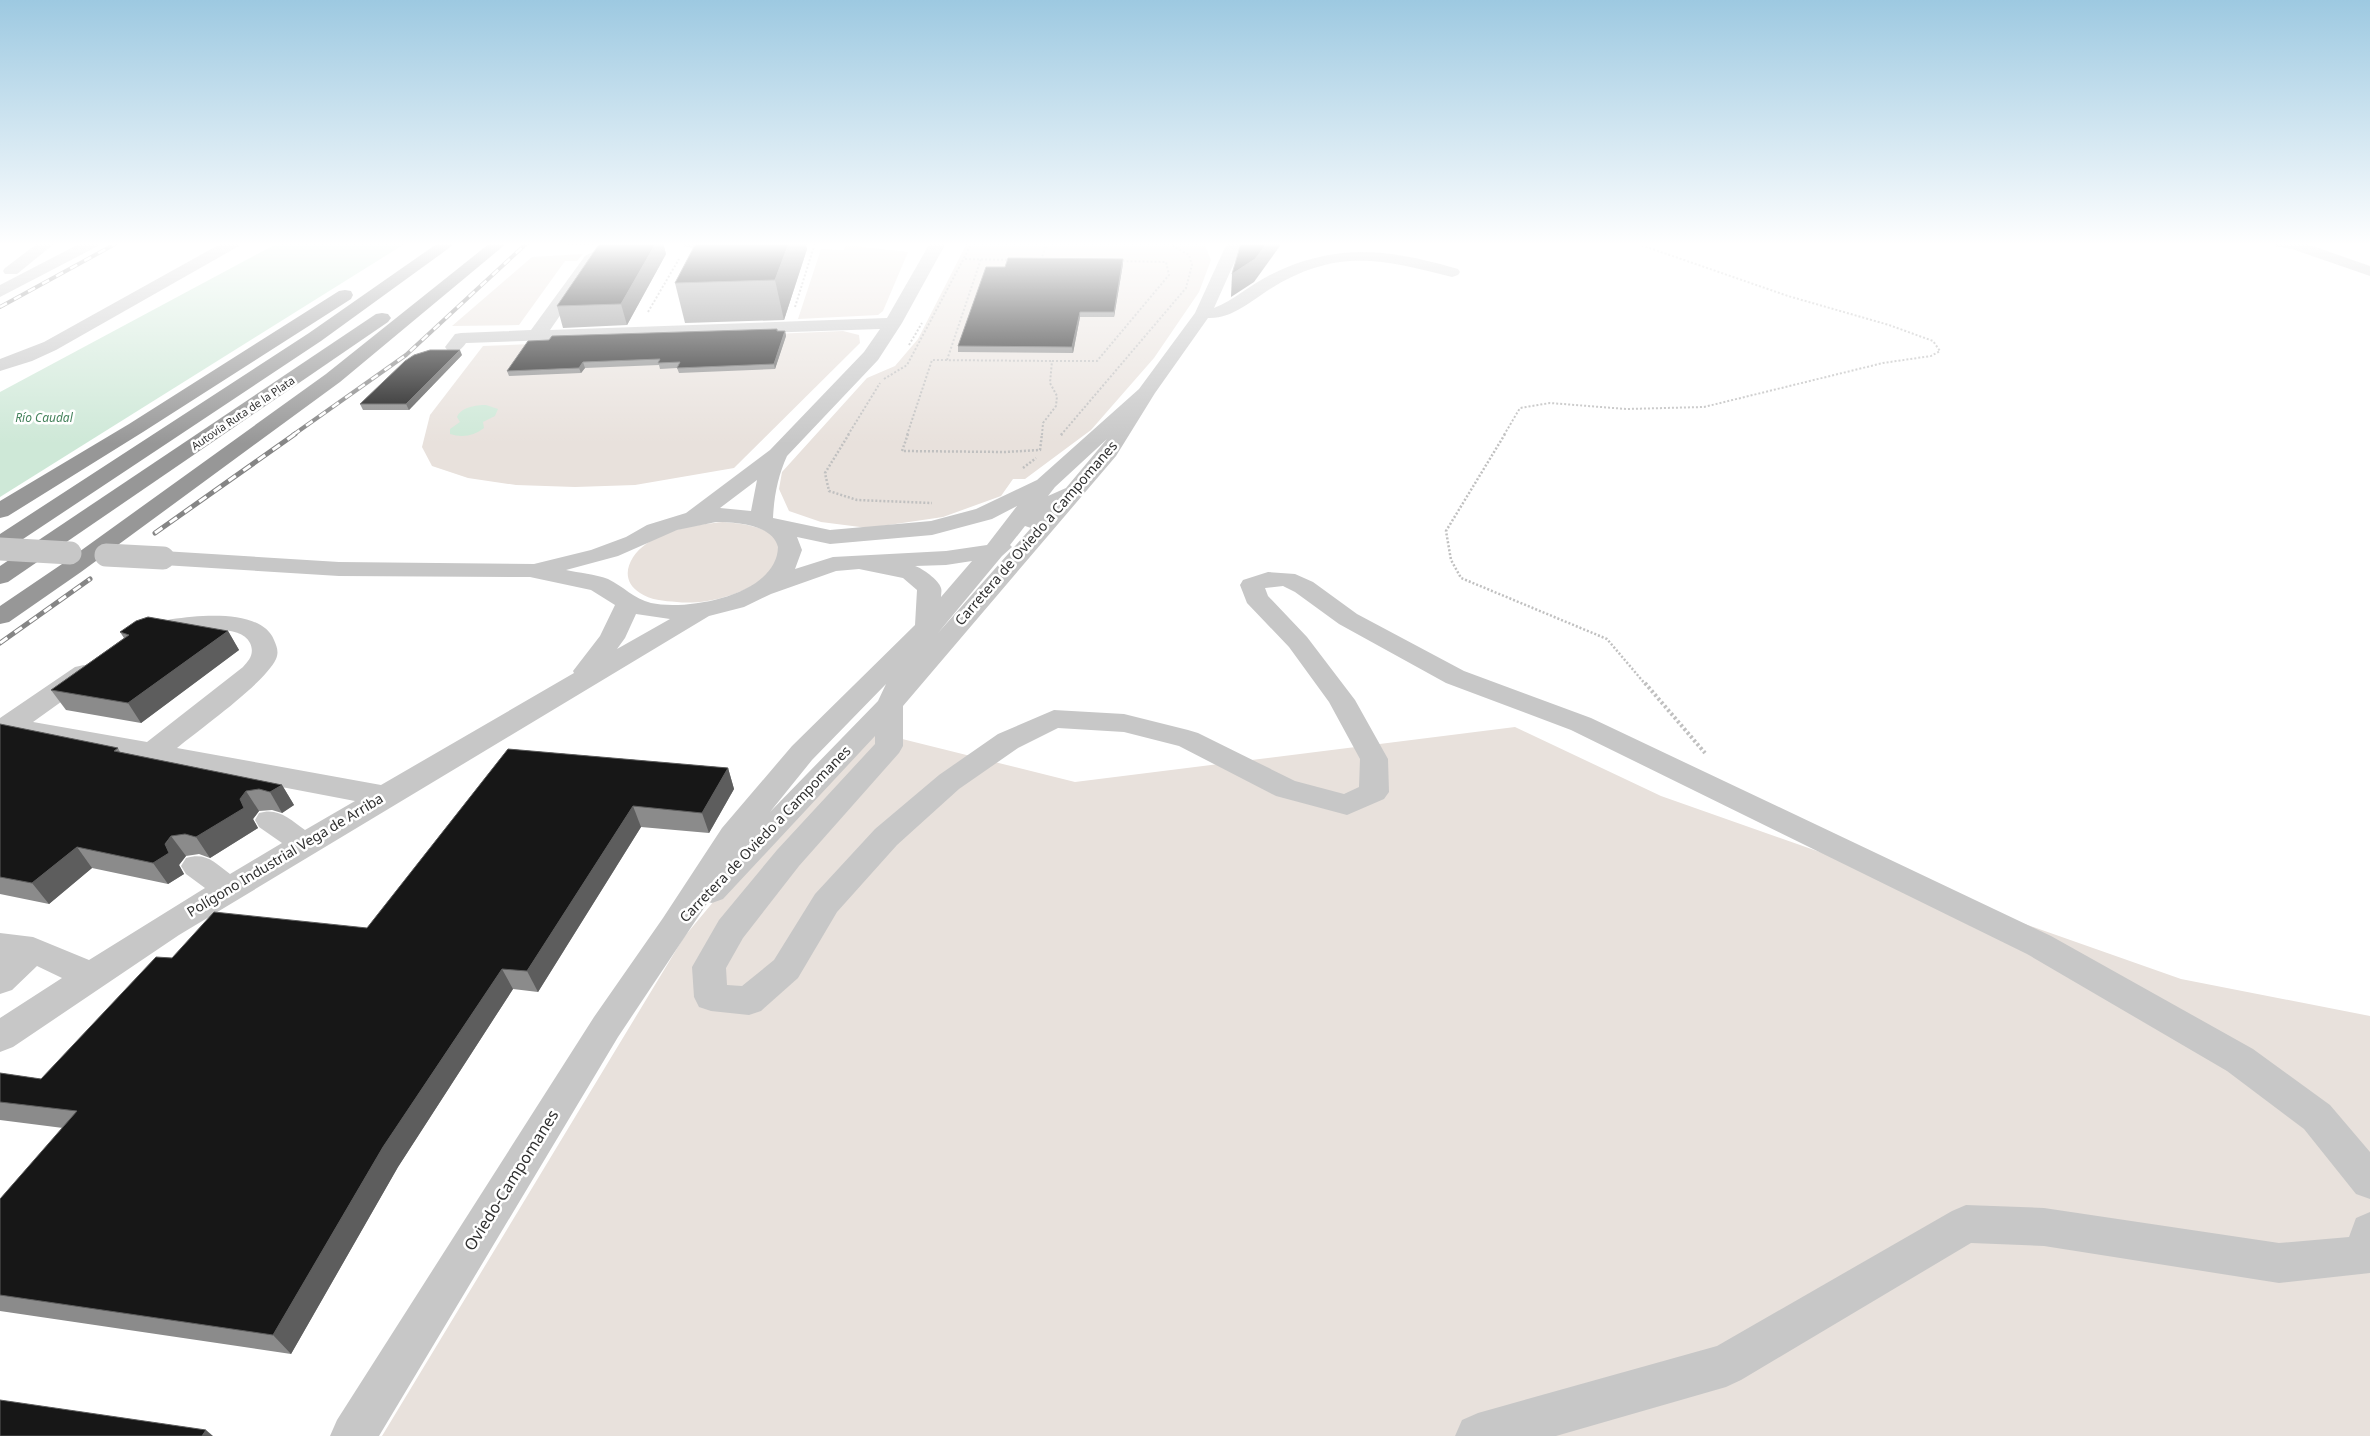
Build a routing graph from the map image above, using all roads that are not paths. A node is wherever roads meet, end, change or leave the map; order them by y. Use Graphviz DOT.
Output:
graph roads {
  1 [pos="114,310"];
  2 [pos="321,310"];
  3 [pos="353,310"];
  4 [pos="392,310"];
  5 [pos="418,310"];
  6 [pos="555,310"];
  7 [pos="900,310"];
  8 [pos="1204,310"];
  9 [pos="1223,310"];
  10 [pos="1203,313"];
  11 [pos="893,323"];
  12 [pos="537,335"];
  13 [pos="50,346"];
  14 [pos="454,347"];
  15 [pos="0,356"];
  16 [pos="0,365"];
  17 [pos="1146,393"];
  18 [pos="777,454"];
  19 [pos="1047,482"];
  20 [pos="1073,493"];
  21 [pos="0,511"];
  22 [pos="694,518"];
  23 [pos="766,522"];
  24 [pos="932,528"];
  25 [pos="632,543"];
  26 [pos="0,544"];
  27 [pos="0,549"];
  28 [pos="994,551"];
  29 [pos="89,554"];
  30 [pos="858,562"];
  31 [pos="530,570"];
  32 [pos="0,577"];
  33 [pos="762,589"];
  34 [pos="621,598"];
  35 [pos="704,610"];
  36 [pos="966,614"];
  37 [pos="0,616"];
  38 [pos="928,627"];
  39 [pos="576,683"];
  40 [pos="889,705"];
  41 [pos="152,753"];
  42 [pos="385,796"];
  43 [pos="270,820"];
  44 [pos="304,844"];
  45 [pos="197,866"];
  46 [pos="228,890"];
  47 [pos="676,927"];
  48 [pos="0,946"];
  49 [pos="33,950"];
  50 [pos="91,976"];
  51 [pos="0,980"];
  52 [pos="0,1037"];
  53 [pos="2370,1181"];
  54 [pos="2370,1231"];
  55 [pos="353,1436"];
  56 [pos="1478,1436"];
  1 -- 13 [label="street"];
  2 -- 21 [label="highway"];
  3 -- 26 [label="highway, Autovía Ruta de la Plata"];
  4 -- 32 [label="highway, Autovía Ruta de la Plata"];
  5 -- 29 [label="highway"];
  6 -- 12 [label="street"];
  7 -- 11 [label="street"];
  8 -- 10 [label="street"];
  9 -- 10 [label="street"];
  10 -- 17 [label="street"];
  11 -- 12 [label="street"];
  11 -- 18 [label="street"];
  12 -- 14 [label="street"];
  13 -- 15 [label="street"];
  13 -- 16 [label="street"];
  17 -- 19 [label="street, Carretera de Oviedo a Campomanes"];
  17 -- 20 [label="street, Carretera de Oviedo a Campomanes"];
  18 -- 22 [label="street"];
  18 -- 23 [label="street"];
  19 -- 24 [label="street"];
  19 -- 28 [label="street, Carretera de Oviedo a Campomanes"];
  20 -- 28 [label="street"];
  20 -- 36 [label="street, Carretera de Oviedo a Campomanes"];
  22 -- 23 [label="street"];
  22 -- 25 [label="street"];
  23 -- 24 [label="street"];
  23 -- 33 [label="street"];
  24 -- 28 [label="street"];
  25 -- 31 [label="street"];
  25 -- 34 [label="street"];
  27 -- 29 [label="street, bridge"];
  28 -- 30 [label="street"];
  28 -- 36 [label="street"];
  28 -- 38 [label="street, Carretera de Oviedo a Campomanes"];
  29 -- 31 [label="street, bridge"];
  29 -- 37 [label="highway"];
  30 -- 33 [label="street"];
  30 -- 38 [label="street"];
  31 -- 34 [label="street"];
  33 -- 35 [label="street"];
  34 -- 35 [label="street"];
  34 -- 39 [label="street, Polígono Industrial Vega de Arriba"];
  35 -- 39 [label="street, Polígono Industrial Vega de Arriba"];
  36 -- 40 [label="street, Carretera de Oviedo a Campomanes"];
  38 -- 40 [label="street"];
  38 -- 47 [label="street, Carretera de Oviedo a Campomanes"];
  39 -- 42 [label="street, Polígono Industrial Vega de Arriba"];
  40 -- 47 [label="street, Carretera de Oviedo a Campomanes"];
  40 -- 53 [label="street"];
  41 -- 41 [label="street"];
  41 -- 42 [label="street"];
  42 -- 44 [label="street, Polígono Industrial Vega de Arriba"];
  43 -- 44 [label="street"];
  44 -- 46 [label="street, Polígono Industrial Vega de Arriba"];
  45 -- 46 [label="street"];
  46 -- 50 [label="street, Polígono Industrial Vega de Arriba"];
  47 -- 55 [label="street, Oviedo-Campomanes"];
  48 -- 49 [label="street"];
  49 -- 50 [label="street"];
  49 -- 51 [label="street"];
  50 -- 52 [label="street, Polígono Industrial Vega de Arriba"];
  54 -- 56 [label="street"];
}
